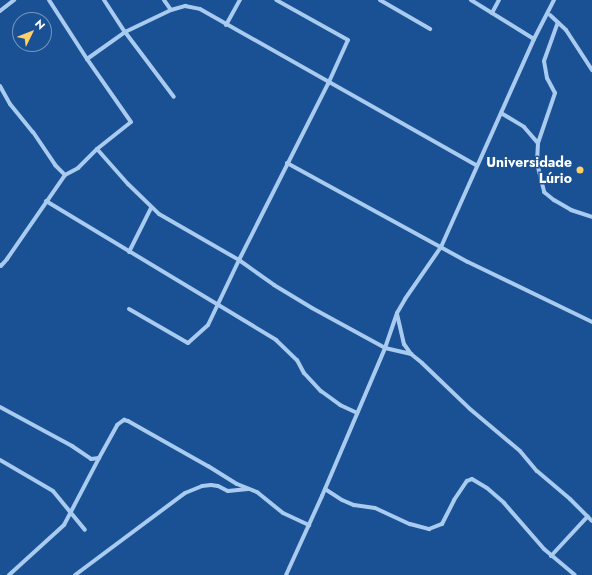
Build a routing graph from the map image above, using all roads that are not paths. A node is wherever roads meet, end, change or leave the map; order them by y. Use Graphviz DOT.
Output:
graph roads {
  1 [pos="14,0"];
  2 [pos="49,0"];
  3 [pos="104,0"];
  4 [pos="164,0"];
  5 [pos="240,0"];
  6 [pos="276,0"];
  7 [pos="380,0"];
  8 [pos="471,0"];
  9 [pos="499,0"];
  10 [pos="554,0"];
  11 [pos="171,10"];
  12 [pos="0,11"];
  13 [pos="492,13"];
  14 [pos="550,15"];
  15 [pos="558,22"];
  16 [pos="226,26"];
  17 [pos="430,30"];
  18 [pos="125,32"];
  19 [pos="534,39"];
  20 [pos="87,59"];
  21 [pos="592,70"];
  22 [pos="328,84"];
  23 [pos="0,86"];
  24 [pos="174,97"];
  25 [pos="501,113"];
  26 [pos="538,143"];
  27 [pos="97,149"];
  28 [pos="287,163"];
  29 [pos="477,166"];
  30 [pos="65,175"];
  31 [pos="46,201"];
  32 [pos="151,208"];
  33 [pos="592,217"];
  34 [pos="441,247"];
  35 [pos="129,252"];
  36 [pos="239,260"];
  37 [pos="0,265"];
  38 [pos="218,306"];
  39 [pos="129,309"];
  40 [pos="397,313"];
  41 [pos="592,322"];
  42 [pos="385,348"];
  43 [pos="411,354"];
  44 [pos="0,407"];
  45 [pos="357,413"];
  46 [pos="99,458"];
  47 [pos="0,460"];
  48 [pos="250,488"];
  49 [pos="325,489"];
  50 [pos="70,513"];
  51 [pos="588,516"];
  52 [pos="592,520"];
  53 [pos="309,526"];
  54 [pos="85,530"];
  55 [pos="551,556"];
  56 [pos="9,575"];
  57 [pos="75,575"];
  58 [pos="286,575"];
  59 [pos="575,575"];
  1 -- 12 [label="street"];
  2 -- 20 [label="street"];
  3 -- 18 [label="street"];
  4 -- 11 [label="street"];
  5 -- 16 [label="street"];
  6 -- 22 [label="street"];
  7 -- 17 [label="street"];
  8 -- 13 [label="street"];
  9 -- 13 [label="street"];
  10 -- 19 [label="street"];
  11 -- 16 [label="street"];
  11 -- 18 [label="street"];
  13 -- 19 [label="street"];
  14 -- 15 [label="street"];
  15 -- 21 [label="street"];
  15 -- 26 [label="street"];
  16 -- 22 [label="street"];
  18 -- 20 [label="street"];
  18 -- 24 [label="street"];
  19 -- 25 [label="street"];
  20 -- 27 [label="street"];
  22 -- 28 [label="street"];
  22 -- 29 [label="street"];
  23 -- 30 [label="street"];
  25 -- 26 [label="street"];
  25 -- 29 [label="street"];
  26 -- 33 [label="street"];
  27 -- 30 [label="street"];
  27 -- 32 [label="street"];
  28 -- 34 [label="street"];
  28 -- 36 [label="street"];
  29 -- 34 [label="street"];
  30 -- 31 [label="street"];
  31 -- 35 [label="street"];
  31 -- 37 [label="street"];
  32 -- 35 [label="street"];
  32 -- 36 [label="street"];
  34 -- 40 [label="street"];
  34 -- 41 [label="street"];
  35 -- 38 [label="street"];
  36 -- 38 [label="street"];
  36 -- 42 [label="street"];
  38 -- 39 [label="street"];
  38 -- 45 [label="street"];
  40 -- 42 [label="street"];
  40 -- 43 [label="street"];
  42 -- 43 [label="street"];
  42 -- 45 [label="street"];
  43 -- 51 [label="street"];
  44 -- 46 [label="street"];
  45 -- 49 [label="street"];
  46 -- 48 [label="street"];
  46 -- 50 [label="street"];
  47 -- 50 [label="street"];
  48 -- 53 [label="street"];
  48 -- 57 [label="street"];
  49 -- 53 [label="street"];
  49 -- 55 [label="street"];
  50 -- 54 [label="street"];
  50 -- 56 [label="street"];
  51 -- 52 [label="street"];
  51 -- 55 [label="street"];
  53 -- 58 [label="street"];
  55 -- 59 [label="street"];
}
